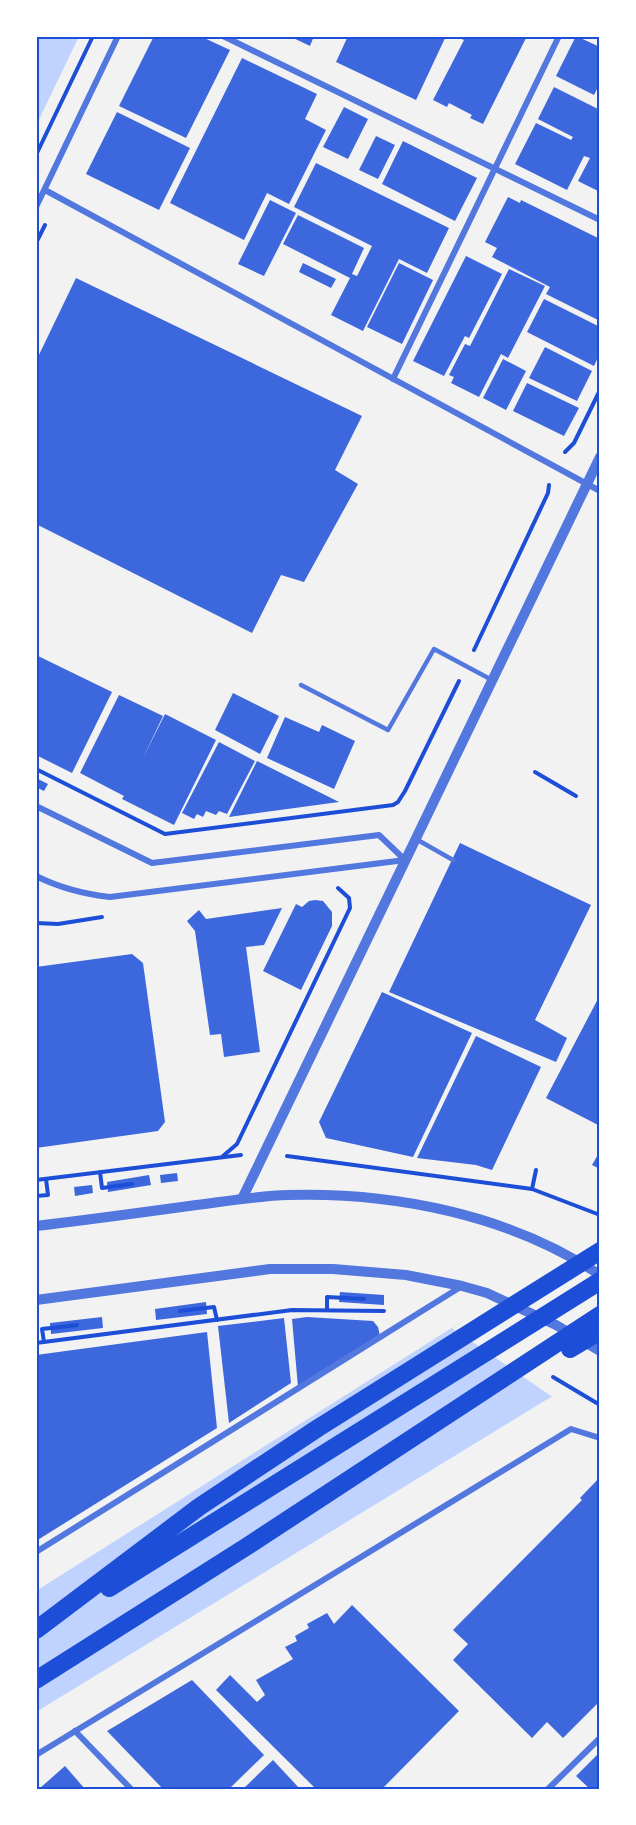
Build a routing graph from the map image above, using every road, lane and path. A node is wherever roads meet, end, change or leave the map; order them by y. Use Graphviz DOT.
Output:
graph roads {
  1 [pos="93,36"];
  2 [pos="118,36"];
  3 [pos="223,36"];
  4 [pos="559,36"];
  5 [pos="36,155"];
  6 [pos="495,169"];
  7 [pos="45,190"];
  8 [pos="36,207"];
  9 [pos="600,220"];
  10 [pos="393,379"];
  11 [pos="600,390"];
  12 [pos="565,452"];
  13 [pos="600,457"];
  14 [pos="587,484"];
  15 [pos="549,485"];
  16 [pos="600,491"];
  17 [pos="466,666"];
  18 [pos="492,680"];
  19 [pos="301,685"];
  20 [pos="36,770"];
  21 [pos="535,772"];
  22 [pos="576,796"];
  23 [pos="36,806"];
  24 [pos="416,839"];
  25 [pos="405,860"];
  26 [pos="453,860"];
  27 [pos="36,876"];
  28 [pos="332,885"];
  29 [pos="104,917"];
  30 [pos="36,923"];
  31 [pos="237,1154"];
  32 [pos="223,1156"];
  33 [pos="297,1156"];
  34 [pos="536,1170"];
  35 [pos="100,1172"];
  36 [pos="46,1179"];
  37 [pos="36,1180"];
  38 [pos="132,1184"];
  39 [pos="532,1189"];
  40 [pos="36,1196"];
  41 [pos="242,1199"];
  42 [pos="600,1215"];
  43 [pos="36,1226"];
  44 [pos="600,1251"];
  45 [pos="600,1275"];
  46 [pos="600,1281"];
  47 [pos="462,1286"];
  48 [pos="364,1299"];
  49 [pos="36,1300"];
  50 [pos="327,1310"];
  51 [pos="180,1311"];
  52 [pos="392,1311"];
  53 [pos="600,1315"];
  54 [pos="217,1320"];
  55 [pos="77,1325"];
  56 [pos="600,1331"];
  57 [pos="44,1342"];
  58 [pos="36,1343"];
  59 [pos="600,1351"];
  60 [pos="580,1391"];
  61 [pos="600,1405"];
  62 [pos="600,1438"];
  63 [pos="246,1547"];
  64 [pos="36,1552"];
  65 [pos="36,1631"];
  66 [pos="36,1680"];
  67 [pos="75,1731"];
  68 [pos="600,1738"];
  69 [pos="36,1755"];
  70 [pos="131,1789"];
  71 [pos="548,1789"];
  1 -- 5 [label="path"];
  2 -- 7 [label="street"];
  3 -- 6 [label="street"];
  4 -- 6 [label="street"];
  6 -- 9 [label="street"];
  6 -- 10 [label="street"];
  7 -- 8 [label="street"];
  7 -- 10 [label="street"];
  10 -- 14 [label="street"];
  11 -- 12 [label="path"];
  13 -- 14 [label="street"];
  14 -- 16 [label="street"];
  14 -- 18 [label="street"];
  15 -- 17 [label="path"];
  17 -- 18 [label="lane"];
  17 -- 19 [label="lane"];
  17 -- 20 [label="path"];
  18 -- 24 [label="street"];
  21 -- 22 [label="path"];
  23 -- 25 [label="street"];
  24 -- 25 [label="street"];
  24 -- 26 [label="lane"];
  25 -- 27 [label="street"];
  25 -- 41 [label="street"];
  28 -- 32 [label="path"];
  29 -- 30 [label="path"];
  31 -- 32 [label="path"];
  32 -- 35 [label="path"];
  33 -- 39 [label="path"];
  34 -- 39 [label="path"];
  35 -- 36 [label="path"];
  35 -- 38 [label="path"];
  36 -- 37 [label="path"];
  36 -- 40 [label="path"];
  39 -- 42 [label="path"];
  41 -- 43 [label="street"];
  41 -- 45 [label="street"];
  44 -- 65 [label="highway"];
  46 -- 65 [label="highway"];
  47 -- 49 [label="street"];
  47 -- 59 [label="street"];
  47 -- 64 [label="street"];
  48 -- 50 [label="path"];
  50 -- 52 [label="path"];
  50 -- 54 [label="path"];
  51 -- 54 [label="path"];
  53 -- 63 [label="highway"];
  54 -- 57 [label="path"];
  55 -- 57 [label="path"];
  56 -- 63 [label="highway"];
  57 -- 58 [label="path"];
  60 -- 61 [label="path"];
  62 -- 67 [label="street"];
  63 -- 66 [label="highway"];
  67 -- 69 [label="street"];
  67 -- 70 [label="street"];
  68 -- 71 [label="street"];
}
